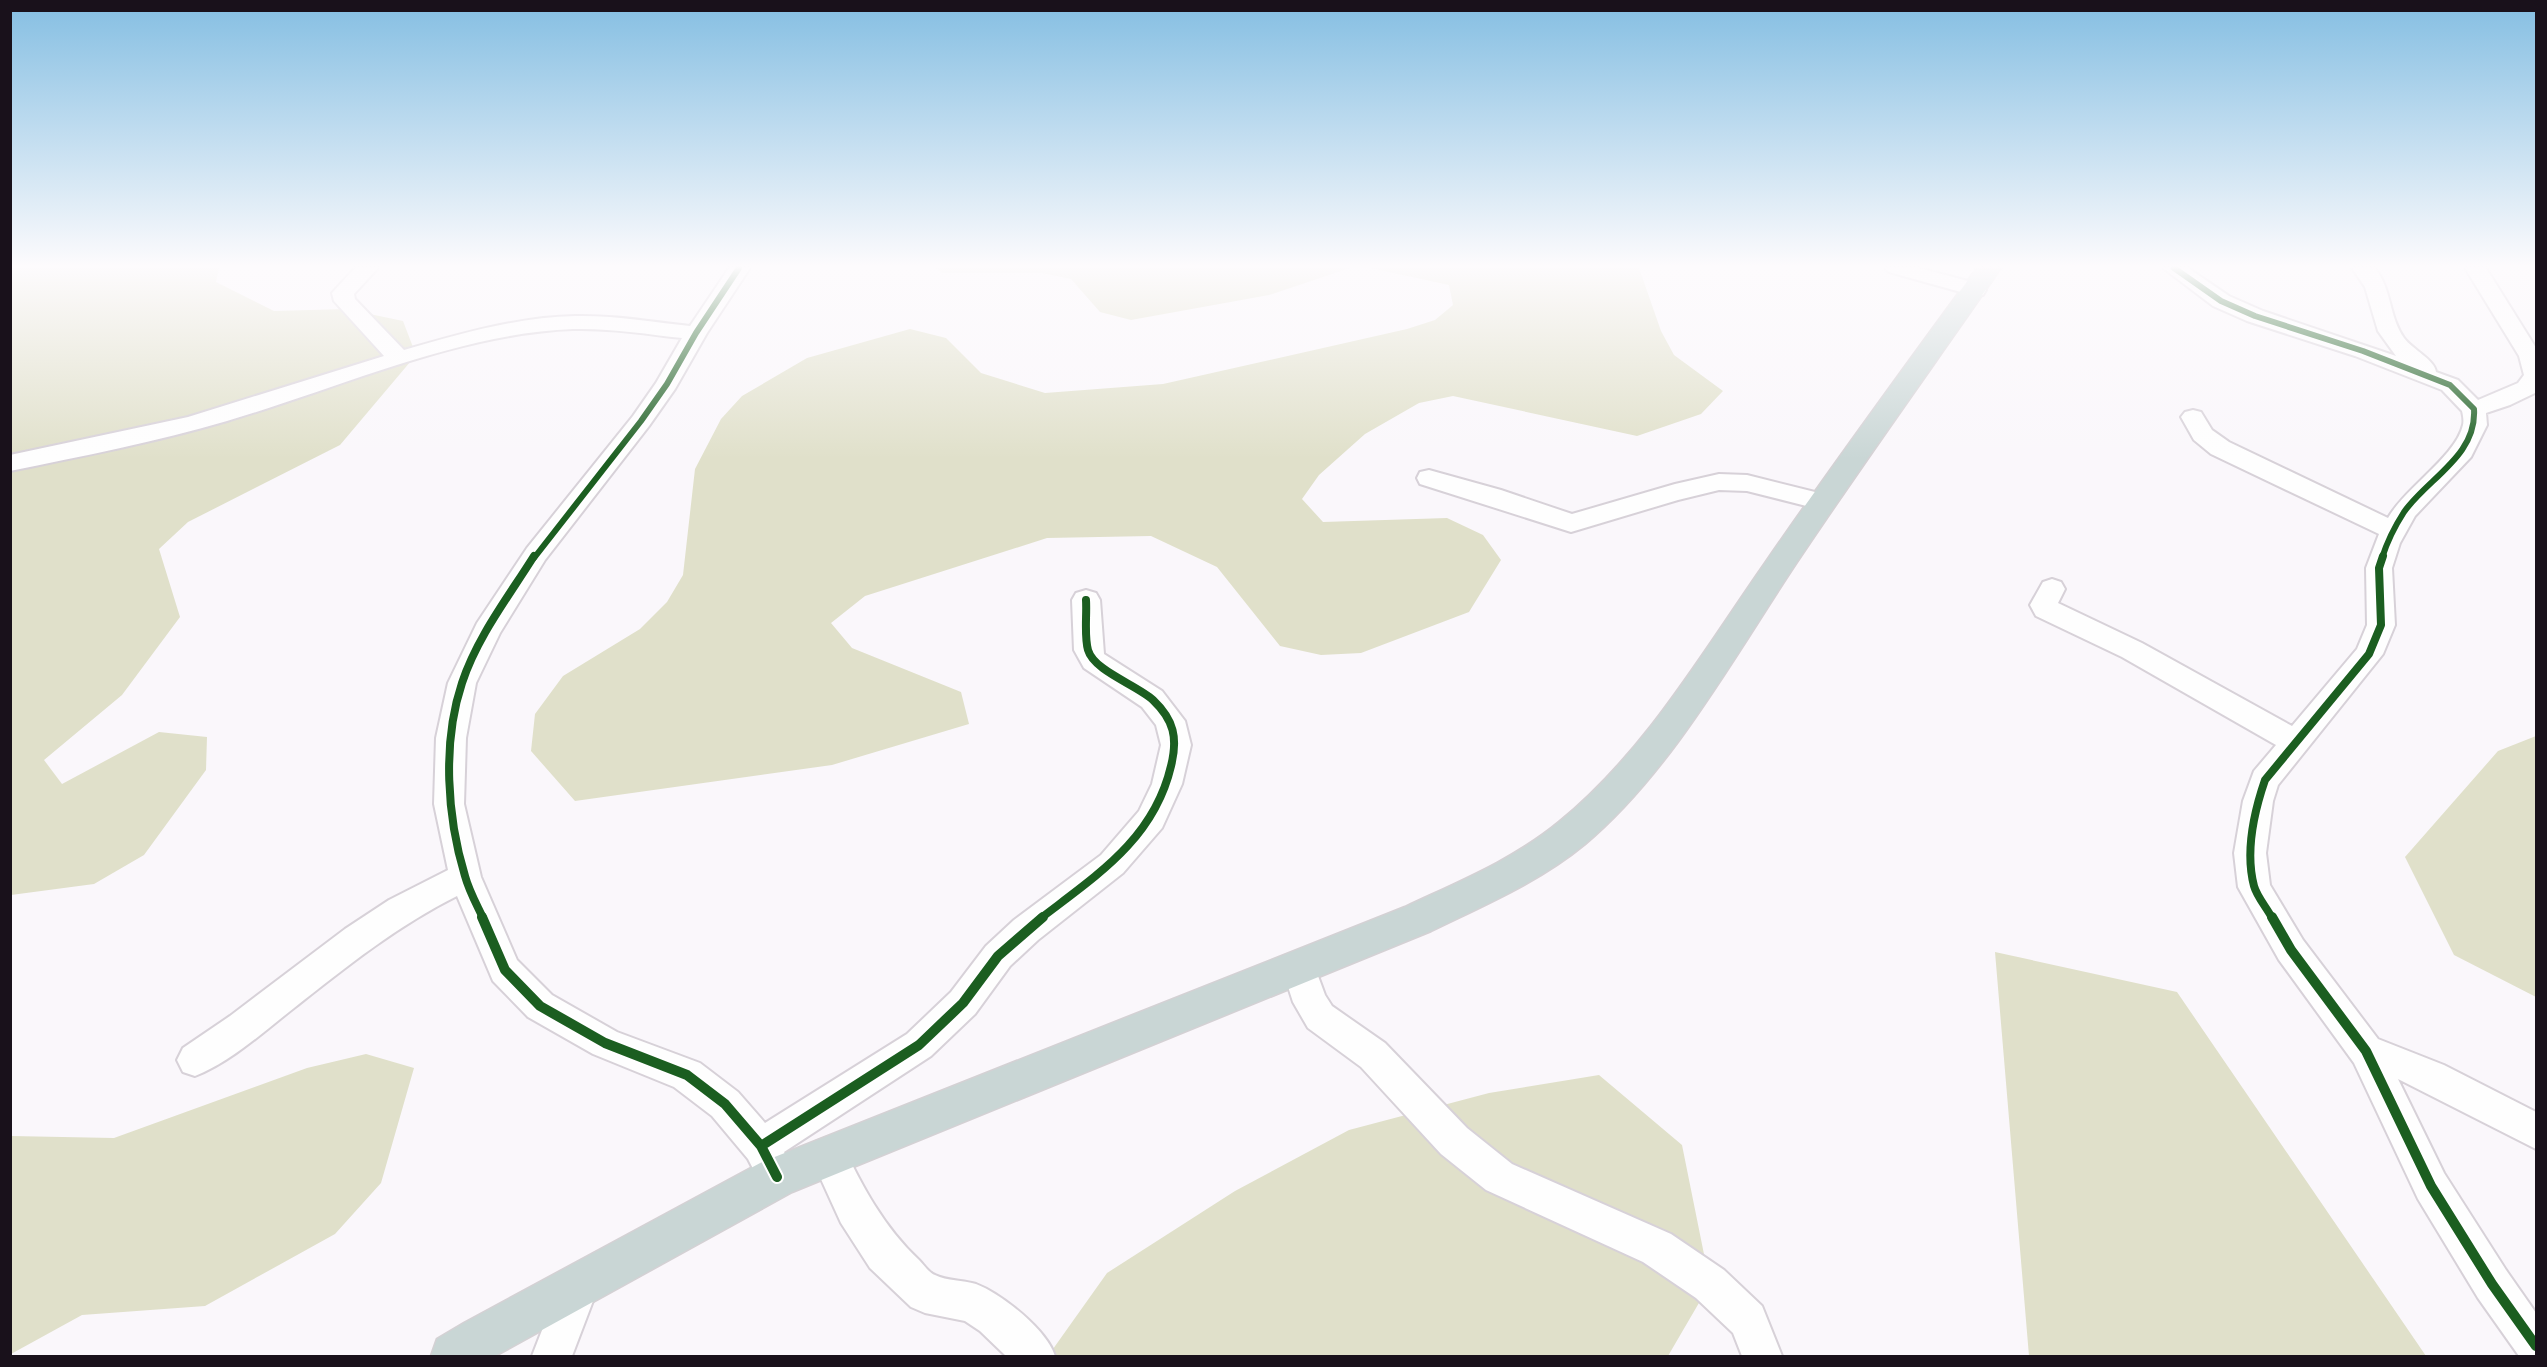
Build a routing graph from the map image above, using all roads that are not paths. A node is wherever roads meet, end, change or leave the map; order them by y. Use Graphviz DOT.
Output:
graph roads {
  1 [pos="374,332"];
  2 [pos="517,332"];
  3 [pos="682,332"];
  4 [pos="1944,332"];
  5 [pos="2304,332"];
  6 [pos="2391,332"];
  7 [pos="2515,332"];
  8 [pos="696,333"];
  9 [pos="400,359"];
  10 [pos="2450,385"];
  11 [pos="2474,409"];
  12 [pos="2193,417"];
  13 [pos="10,463"];
  14 [pos="1429,478"];
  15 [pos="1822,502"];
  16 [pos="2394,531"];
  17 [pos="2052,589"];
  18 [pos="1086,600"];
  19 [pos="2296,743"];
  20 [pos="465,878"];
  21 [pos="1299,968"];
  22 [pos="2366,1051"];
  23 [pos="195,1060"];
  24 [pos="2536,1131"];
  25 [pos="828,1155"];
  26 [pos="769,1162"];
  27 [pos="579,1285"];
  28 [pos="2536,1346"];
  29 [pos="454,1356"];
  30 [pos="552,1356"];
  31 [pos="1035,1356"];
  32 [pos="1762,1356"];
  1 -- 9 [label="street"];
  2 -- 9 [label="street"];
  3 -- 8 [label="street"];
  4 -- 15 [label="highway"];
  5 -- 10 [label="street"];
  6 -- 10 [label="street"];
  7 -- 11 [label="street"];
  8 -- 20 [label="street"];
  9 -- 13 [label="street"];
  10 -- 11 [label="street"];
  11 -- 16 [label="street"];
  12 -- 16 [label="street"];
  14 -- 15 [label="street"];
  15 -- 21 [label="highway"];
  16 -- 19 [label="street"];
  17 -- 19 [label="street"];
  18 -- 26 [label="street"];
  19 -- 22 [label="street"];
  20 -- 23 [label="street"];
  20 -- 26 [label="street"];
  21 -- 25 [label="highway"];
  21 -- 32 [label="street"];
  22 -- 24 [label="street"];
  22 -- 28 [label="street"];
  25 -- 26 [label="highway"];
  25 -- 31 [label="street"];
  26 -- 27 [label="highway"];
  27 -- 29 [label="highway"];
  27 -- 30 [label="street"];
}
